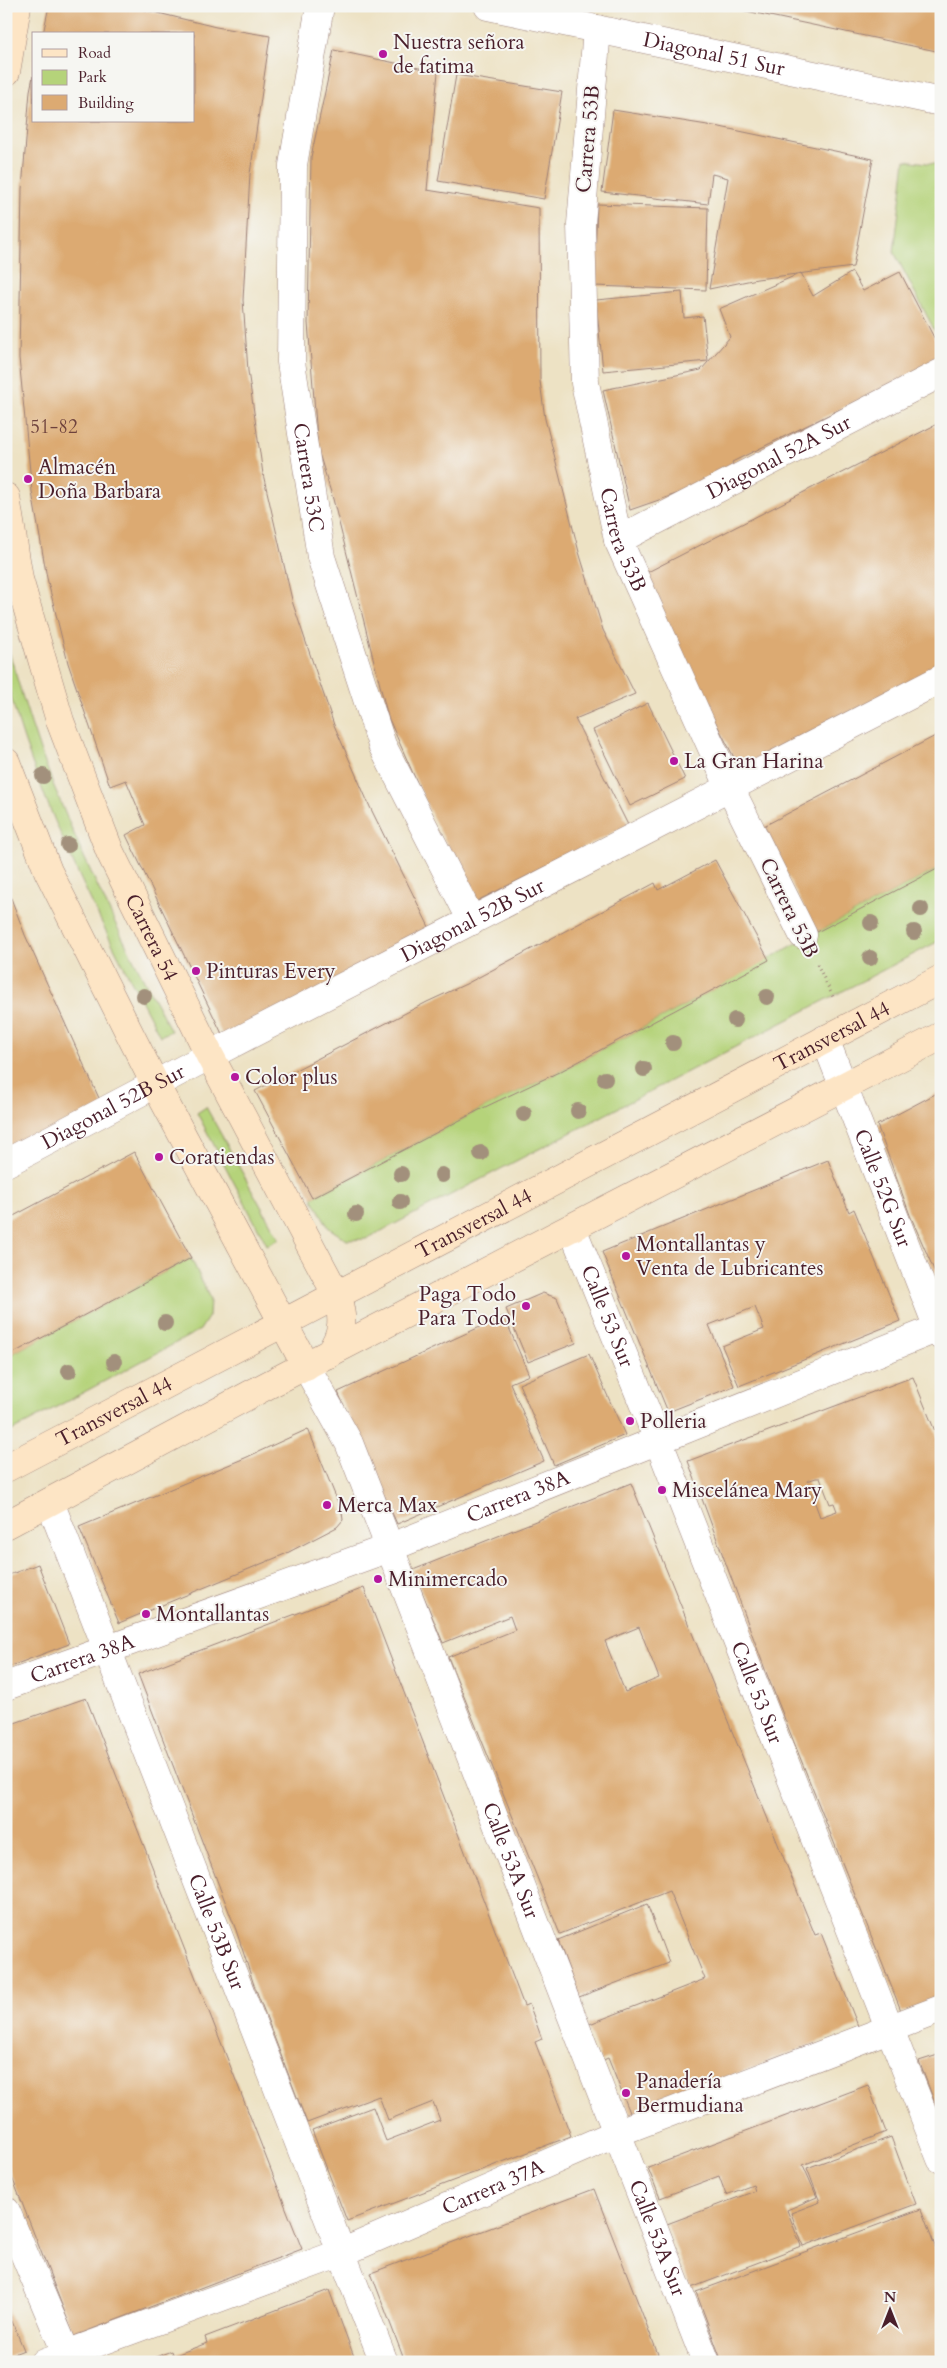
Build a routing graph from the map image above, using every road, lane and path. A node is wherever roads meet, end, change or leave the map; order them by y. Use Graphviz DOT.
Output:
graph roads {
  1 [pos="17,6"];
  2 [pos="320,6"];
  3 [pos="488,6"];
  4 [pos="597,29"];
  5 [pos="6,72"];
  6 [pos="941,102"];
  7 [pos="941,373"];
  8 [pos="6,497"];
  9 [pos="618,540"];
  10 [pos="12,581"];
  11 [pos="941,679"];
  12 [pos="6,762"];
  13 [pos="730,788"];
  14 [pos="472,921"];
  15 [pos="803,935"];
  16 [pos="941,979"];
  17 [pos="834,998"];
  18 [pos="941,1036"];
  19 [pos="825,1039"];
  20 [pos="210,1056"];
  21 [pos="155,1084"];
  22 [pos="844,1086"];
  23 [pos="6,1163"];
  24 [pos="572,1228"];
  25 [pos="336,1294"];
  26 [pos="281,1322"];
  27 [pos="940,1330"];
  28 [pos="329,1354"];
  29 [pos="306,1366"];
  30 [pos="658,1440"];
  31 [pos="6,1468"];
  32 [pos="50,1502"];
  33 [pos="6,1525"];
  34 [pos="389,1548"];
  35 [pos="106,1650"];
  36 [pos="6,1686"];
  37 [pos="941,2009"];
  38 [pos="890,2029"];
  39 [pos="617,2134"];
  40 [pos="941,2159"];
  41 [pos="6,2211"];
  42 [pos="342,2253"];
  43 [pos="61,2359"];
  44 [pos="384,2362"];
  45 [pos="706,2362"];
  1 -- 5 [label="street"];
  2 -- 14 [label="street, Carrera 53C"];
  3 -- 4 [label="street, Diagonal 51 Sur"];
  4 -- 6 [label="street, Diagonal 51 Sur"];
  4 -- 9 [label="street, Carrera 53B"];
  7 -- 9 [label="street, Diagonal 52A Sur"];
  8 -- 10 [label="street, Carrera 54"];
  9 -- 13 [label="street, Carrera 53B"];
  10 -- 20 [label="street, Carrera 54"];
  11 -- 13 [label="street, Diagonal 52B Sur"];
  12 -- 21 [label="street"];
  13 -- 14 [label="street, Diagonal 52B Sur"];
  13 -- 15 [label="street, Carrera 53B"];
  14 -- 20 [label="street, Diagonal 52B Sur"];
  15 -- 17 [label="path, Carrera 53B"];
  16 -- 19 [label="street, Transversal 44"];
  18 -- 22 [label="street"];
  19 -- 22 [label="street, Calle 52G Sur"];
  19 -- 25 [label="street, Transversal 44"];
  20 -- 21 [label="street, Diagonal 52B Sur"];
  20 -- 25 [label="street, Carrera 54"];
  21 -- 23 [label="street, Diagonal 52B Sur"];
  21 -- 26 [label="street"];
  22 -- 24 [label="street"];
  22 -- 27 [label="street, Calle 52G Sur"];
  24 -- 28 [label="street"];
  24 -- 30 [label="street, Calle 53 Sur"];
  25 -- 26 [label="street, Transversal 44"];
  25 -- 28 [label="street, Carrera 54"];
  26 -- 29 [label="street"];
  26 -- 31 [label="street, Transversal 44"];
  27 -- 30 [label="street, Carrera 38A"];
  28 -- 29 [label="street"];
  29 -- 32 [label="street"];
  29 -- 34 [label="street, Calle 53A Sur"];
  30 -- 34 [label="street, Carrera 38A"];
  30 -- 38 [label="street, Calle 53 Sur"];
  32 -- 33 [label="street"];
  32 -- 35 [label="street, Calle 53B Sur"];
  34 -- 35 [label="street, Carrera 38A"];
  34 -- 39 [label="street, Calle 53A Sur"];
  35 -- 36 [label="street, Carrera 38A"];
  35 -- 42 [label="street, Calle 53B Sur"];
  37 -- 38 [label="street, Carrera 37A"];
  38 -- 39 [label="street, Carrera 37A"];
  38 -- 40 [label="street, Calle 53 Sur"];
  39 -- 42 [label="street, Carrera 37A"];
  39 -- 45 [label="street, Calle 53A Sur"];
  41 -- 43 [label="street"];
  42 -- 43 [label="street, Carrera 37A"];
  42 -- 44 [label="street, Calle 53B Sur"];
}
